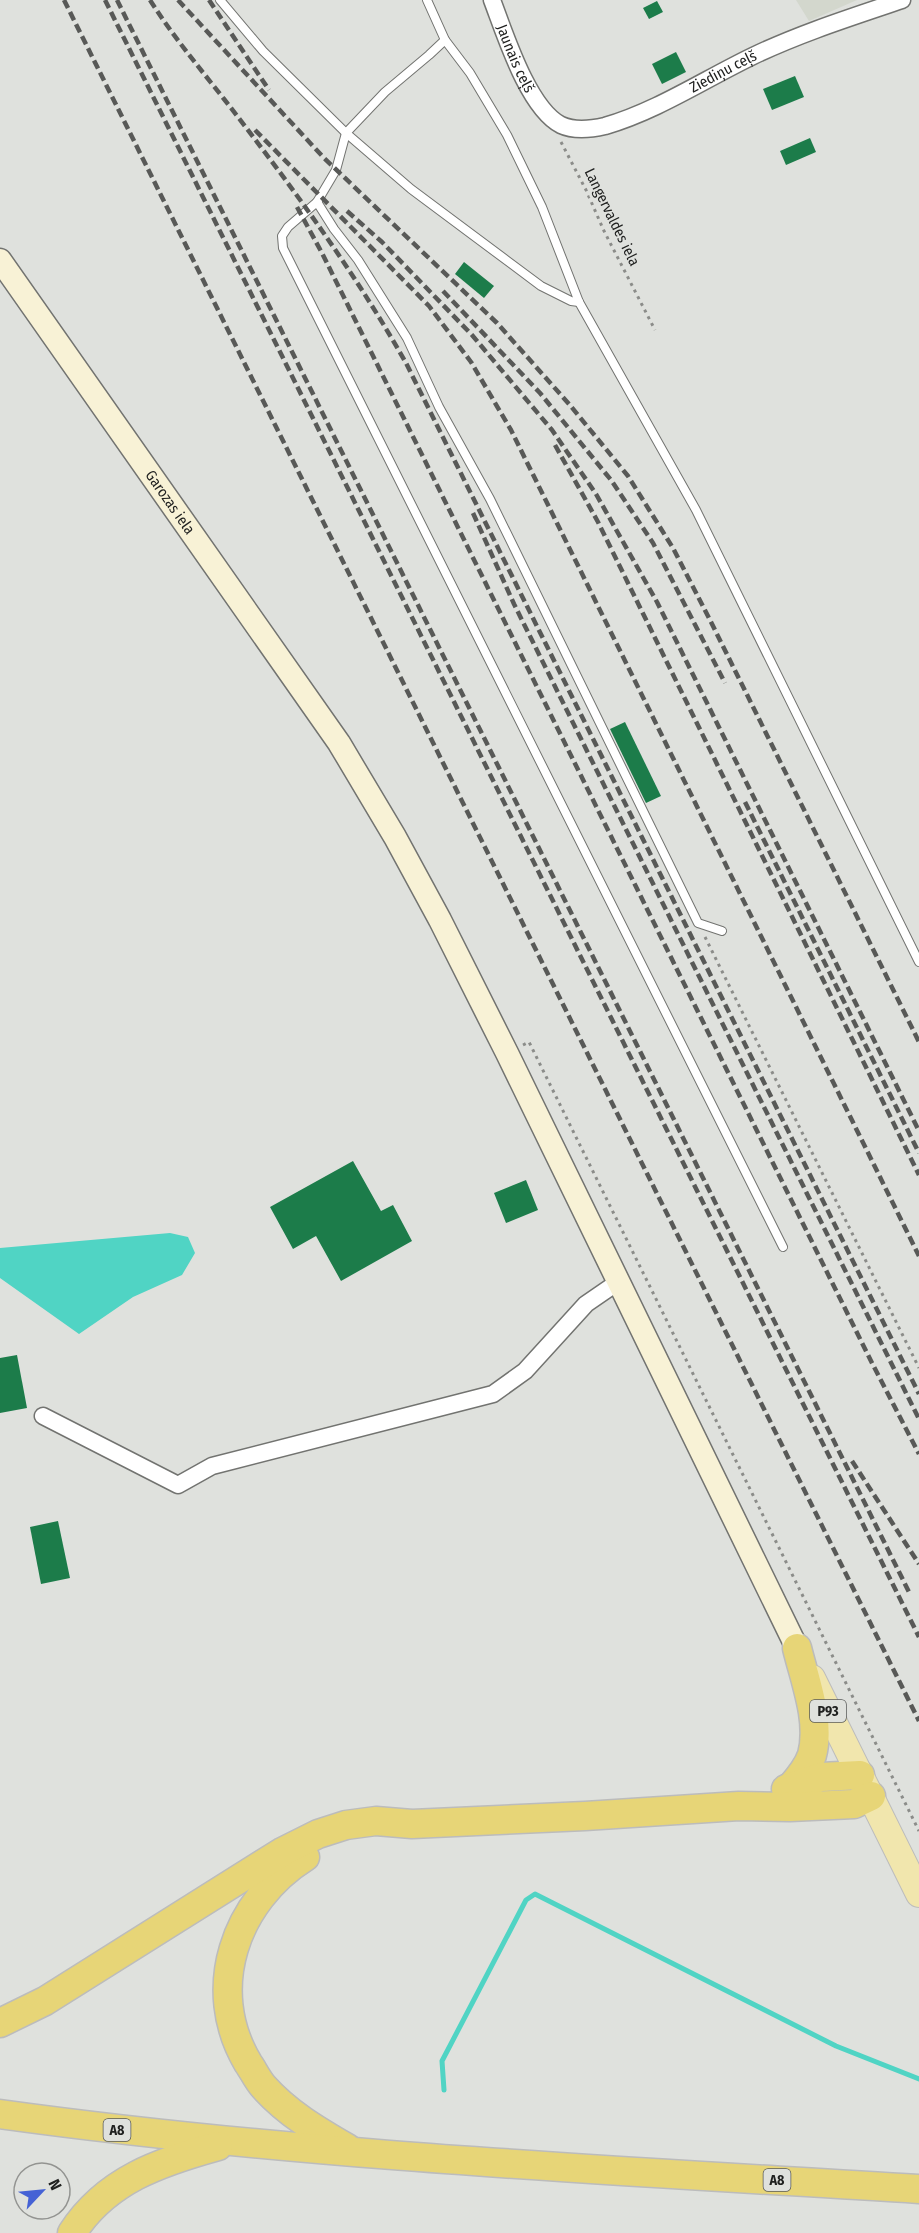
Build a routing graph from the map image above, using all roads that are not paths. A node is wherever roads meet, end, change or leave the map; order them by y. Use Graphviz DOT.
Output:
graph roads {
  1 [pos="220,0"];
  2 [pos="428,0"];
  3 [pos="492,0"];
  4 [pos="902,0"];
  5 [pos="445,40"];
  6 [pos="546,114"];
  7 [pos="346,134"];
  8 [pos="317,202"];
  9 [pos="0,260"];
  10 [pos="579,302"];
  11 [pos="722,931"];
  12 [pos="919,962"];
  13 [pos="783,1247"];
  14 [pos="618,1282"];
  15 [pos="43,1416"];
  16 [pos="797,1648"];
  17 [pos="865,1786"];
  18 [pos="791,1787"];
  19 [pos="740,1806"];
  20 [pos="412,1824"];
  21 [pos="919,1894"];
  22 [pos="0,2023"];
  23 [pos="0,2114"];
  24 [pos="235,2142"];
  25 [pos="354,2152"];
  26 [pos="919,2189"];
  27 [pos="72,2233"];
  1 -- 7 [label="lane"];
  2 -- 5 [label="lane"];
  3 -- 6 [label="street, Jaunais ceļš"];
  4 -- 6 [label="street, Ziediņu ceļš"];
  5 -- 7 [label="lane"];
  5 -- 10 [label="lane"];
  7 -- 8 [label="lane"];
  7 -- 10 [label="lane"];
  8 -- 11 [label="lane"];
  8 -- 13 [label="lane"];
  9 -- 14 [label="main road, Garozas iela / P93"];
  10 -- 12 [label="lane"];
  14 -- 15 [label="street"];
  14 -- 16 [label="main road, P93"];
  16 -- 17 [label="main road, P93"];
  16 -- 18 [label="highway"];
  17 -- 18 [label="highway"];
  17 -- 19 [label="highway"];
  17 -- 21 [label="main road, P93"];
  18 -- 19 [label="highway"];
  19 -- 20 [label="highway"];
  20 -- 22 [label="highway"];
  20 -- 25 [label="highway"];
  23 -- 24 [label="highway, A8"];
  24 -- 25 [label="highway, A8"];
  24 -- 27 [label="highway"];
  25 -- 26 [label="highway, A8"];
}
